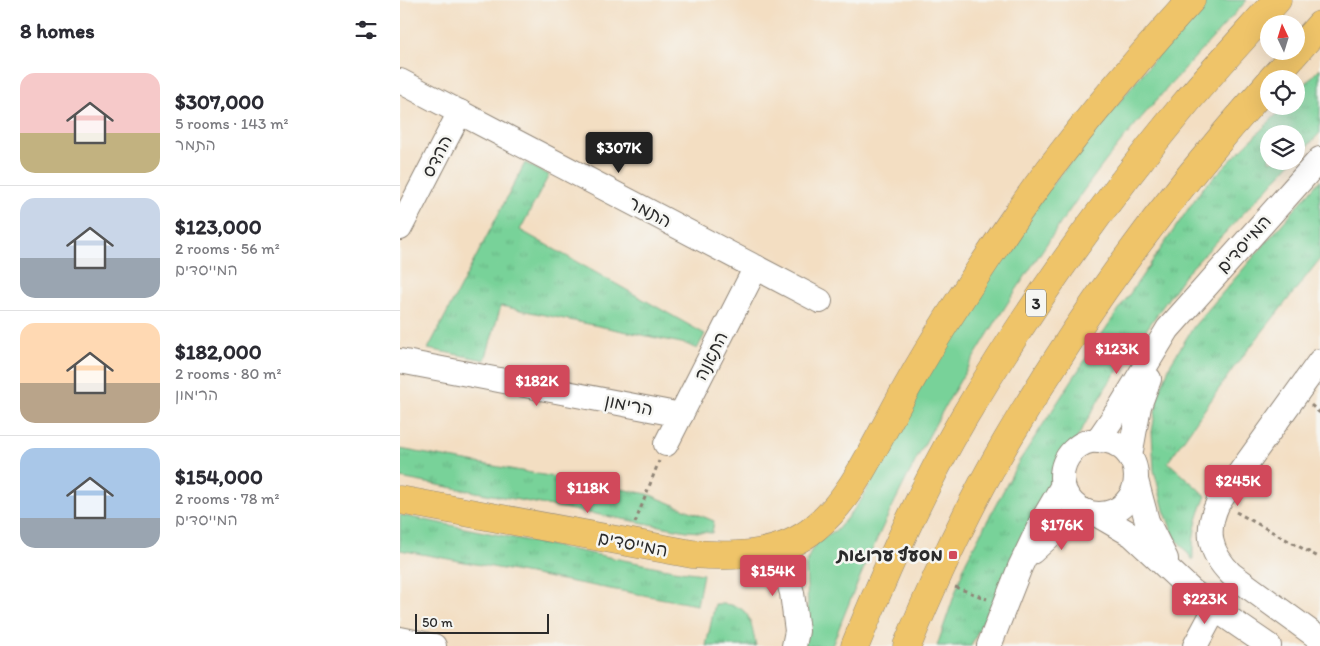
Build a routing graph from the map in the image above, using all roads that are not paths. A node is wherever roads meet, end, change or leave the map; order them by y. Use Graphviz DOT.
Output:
graph roads {
  1 [pos="1191,0"];
  2 [pos="1278,0"];
  3 [pos="1320,25"];
  4 [pos="1280,70"];
  5 [pos="400,80"];
  6 [pos="1260,92"];
  7 [pos="460,112"];
  8 [pos="1319,162"];
  9 [pos="400,228"];
  10 [pos="756,268"];
  11 [pos="820,301"];
  12 [pos="1168,329"];
  13 [pos="400,361"];
  14 [pos="1320,361"];
  15 [pos="681,415"];
  16 [pos="1097,441"];
  17 [pos="666,444"];
  18 [pos="1130,456"];
  19 [pos="1136,480"];
  20 [pos="1063,485"];
  21 [pos="400,500"];
  22 [pos="1090,512"];
  23 [pos="779,548"];
  24 [pos="1020,567"];
  25 [pos="1171,570"];
  26 [pos="1215,608"];
  27 [pos="400,639"];
  28 [pos="1320,639"];
  29 [pos="434,646"];
  30 [pos="794,646"];
  31 [pos="855,646"];
  32 [pos="907,646"];
  33 [pos="989,646"];
  34 [pos="1195,646"];
  35 [pos="1269,646"];
  1 -- 23 [label="main road, המייסדים"];
  2 -- 31 [label="main road, 3"];
  3 -- 4 [label="main road"];
  5 -- 7 [label="street, התמר"];
  6 -- 32 [label="main road"];
  7 -- 9 [label="street, ההדס"];
  7 -- 10 [label="street, התמר"];
  8 -- 12 [label="street, המייסדים"];
  10 -- 11 [label="street, התמר"];
  10 -- 15 [label="street, התאנה"];
  12 -- 16 [label="street, המייסדים"];
  12 -- 18 [label="street, המייסדים"];
  13 -- 15 [label="street, הרימון"];
  14 -- 28 [label="street"];
  15 -- 17 [label="street, התאנה"];
  16 -- 18 [label="street"];
  16 -- 20 [label="street"];
  18 -- 19 [label="street"];
  19 -- 22 [label="street"];
  19 -- 25 [label="street"];
  20 -- 22 [label="street"];
  20 -- 24 [label="street"];
  21 -- 23 [label="main road, המייסדים"];
  22 -- 24 [label="street"];
  22 -- 25 [label="street"];
  23 -- 30 [label="street"];
  24 -- 33 [label="street"];
  25 -- 26 [label="street"];
  26 -- 34 [label="street"];
  26 -- 35 [label="street"];
  27 -- 29 [label="street"];
}
